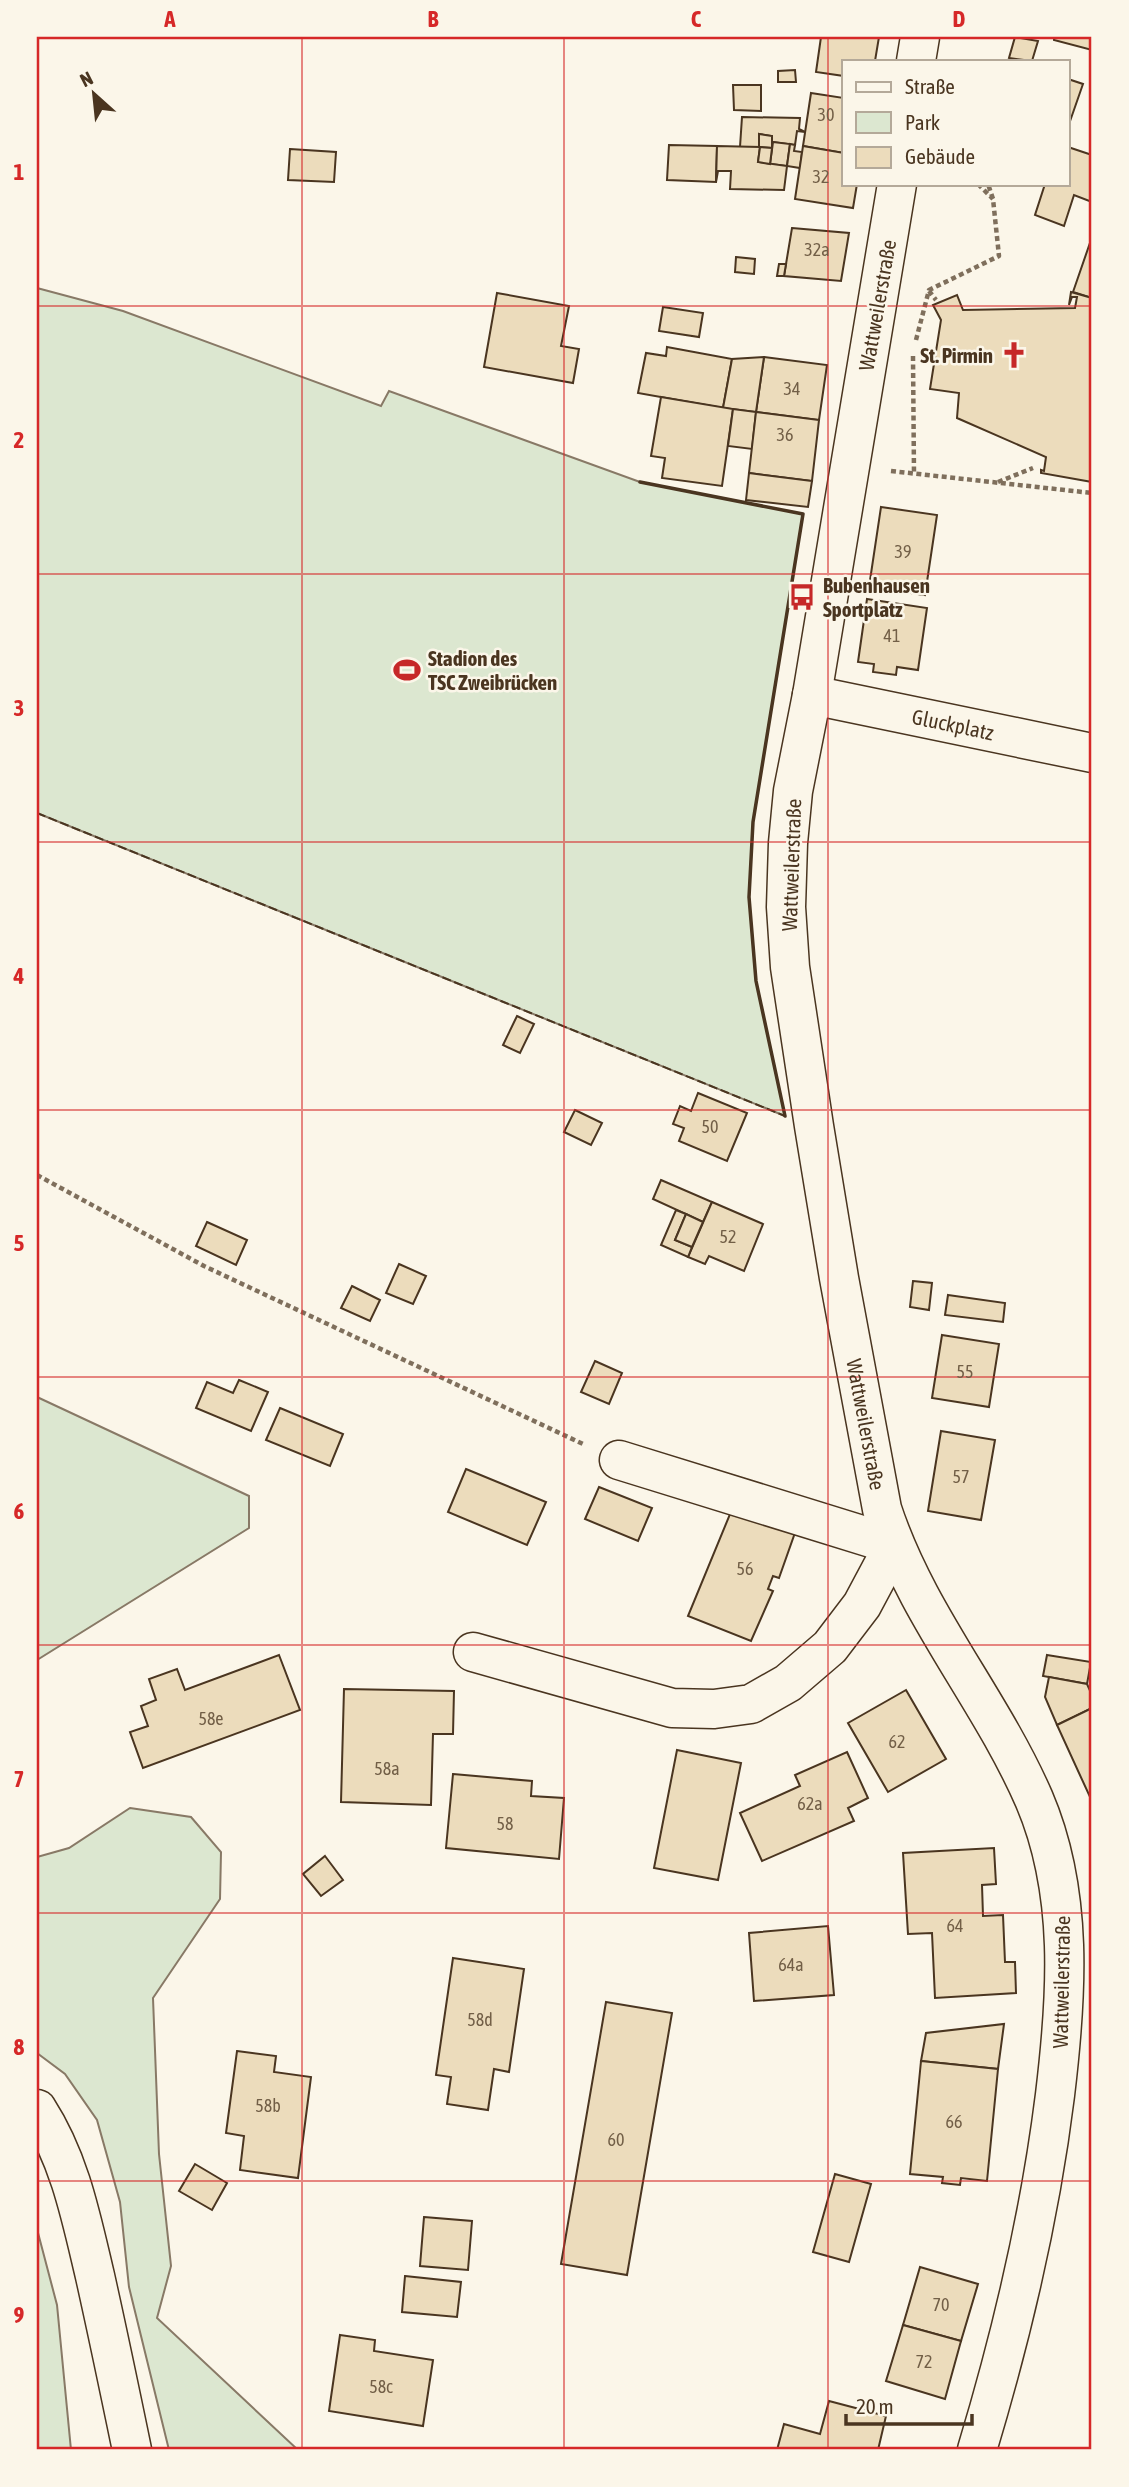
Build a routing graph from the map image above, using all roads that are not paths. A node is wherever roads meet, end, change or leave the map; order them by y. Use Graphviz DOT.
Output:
graph roads {
  1 [pos="920,37"];
  2 [pos="916,60"];
  3 [pos="897,186"];
  4 [pos="812,695"];
  5 [pos="1092,753"];
  6 [pos="619,1460"];
  7 [pos="894,1545"];
  8 [pos="473,1651"];
  9 [pos="37,2109"];
  10 [pos="132,2450"];
  11 [pos="977,2450"];
  1 -- 2 [label="street"];
  3 -- 4 [label="street, Wattweilerstraße"];
  4 -- 5 [label="street, Gluckplatz"];
  4 -- 7 [label="street, Wattweilerstraße"];
  6 -- 7 [label="street"];
  7 -- 8 [label="street"];
  7 -- 11 [label="street, Wattweilerstraße"];
  9 -- 10 [label="street"];
}
